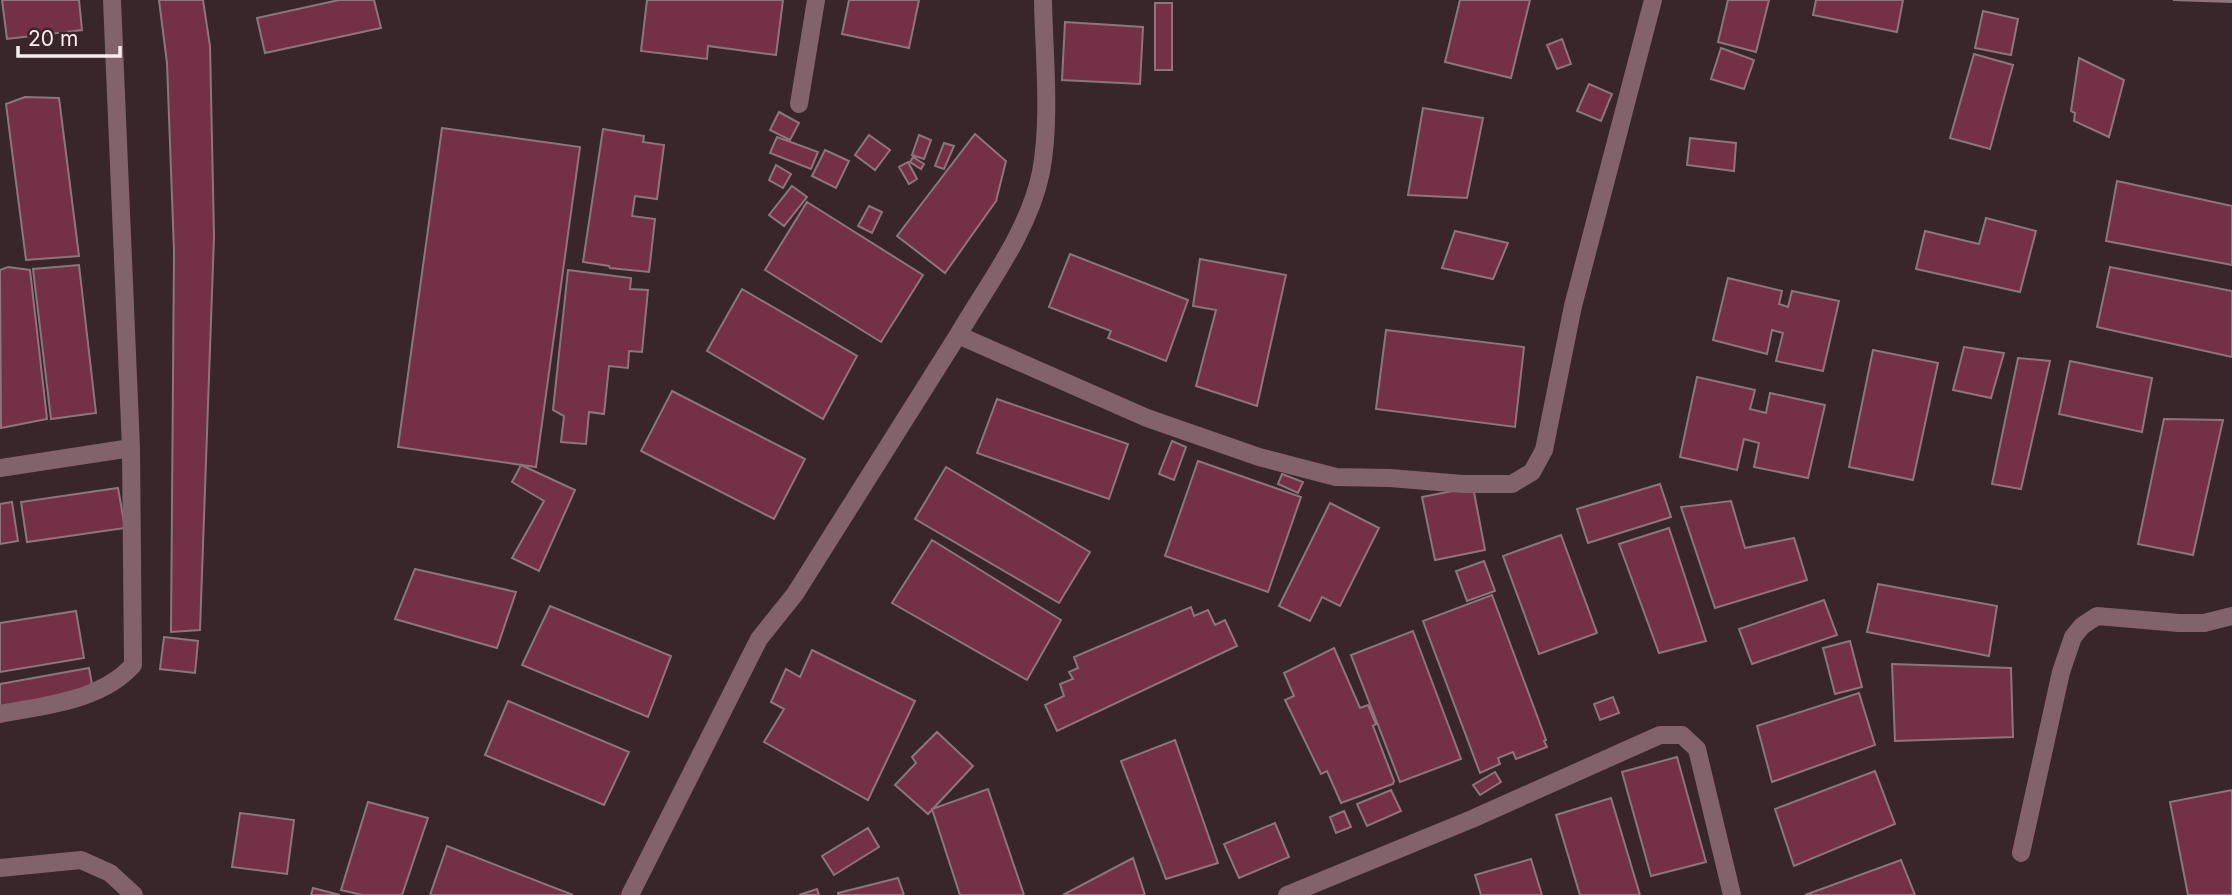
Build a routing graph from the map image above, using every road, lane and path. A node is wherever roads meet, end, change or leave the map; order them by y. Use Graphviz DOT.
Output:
graph roads {
  1 [pos="112,0"];
  2 [pos="816,0"];
  3 [pos="1043,0"];
  4 [pos="1653,0"];
  5 [pos="799,104"];
  6 [pos="958,335"];
  7 [pos="131,448"];
  8 [pos="0,468"];
  9 [pos="2232,616"];
  10 [pos="0,714"];
  11 [pos="2021,853"];
  12 [pos="0,868"];
  13 [pos="132,894"];
  14 [pos="630,895"];
  15 [pos="1287,895"];
  16 [pos="1732,895"];
  1 -- 7 [label="street"];
  2 -- 5 [label="street"];
  3 -- 6 [label="street"];
  4 -- 6 [label="street"];
  6 -- 14 [label="street"];
  7 -- 8 [label="street"];
  7 -- 10 [label="street"];
  9 -- 11 [label="street"];
  12 -- 13 [label="street"];
  15 -- 16 [label="street"];
}
